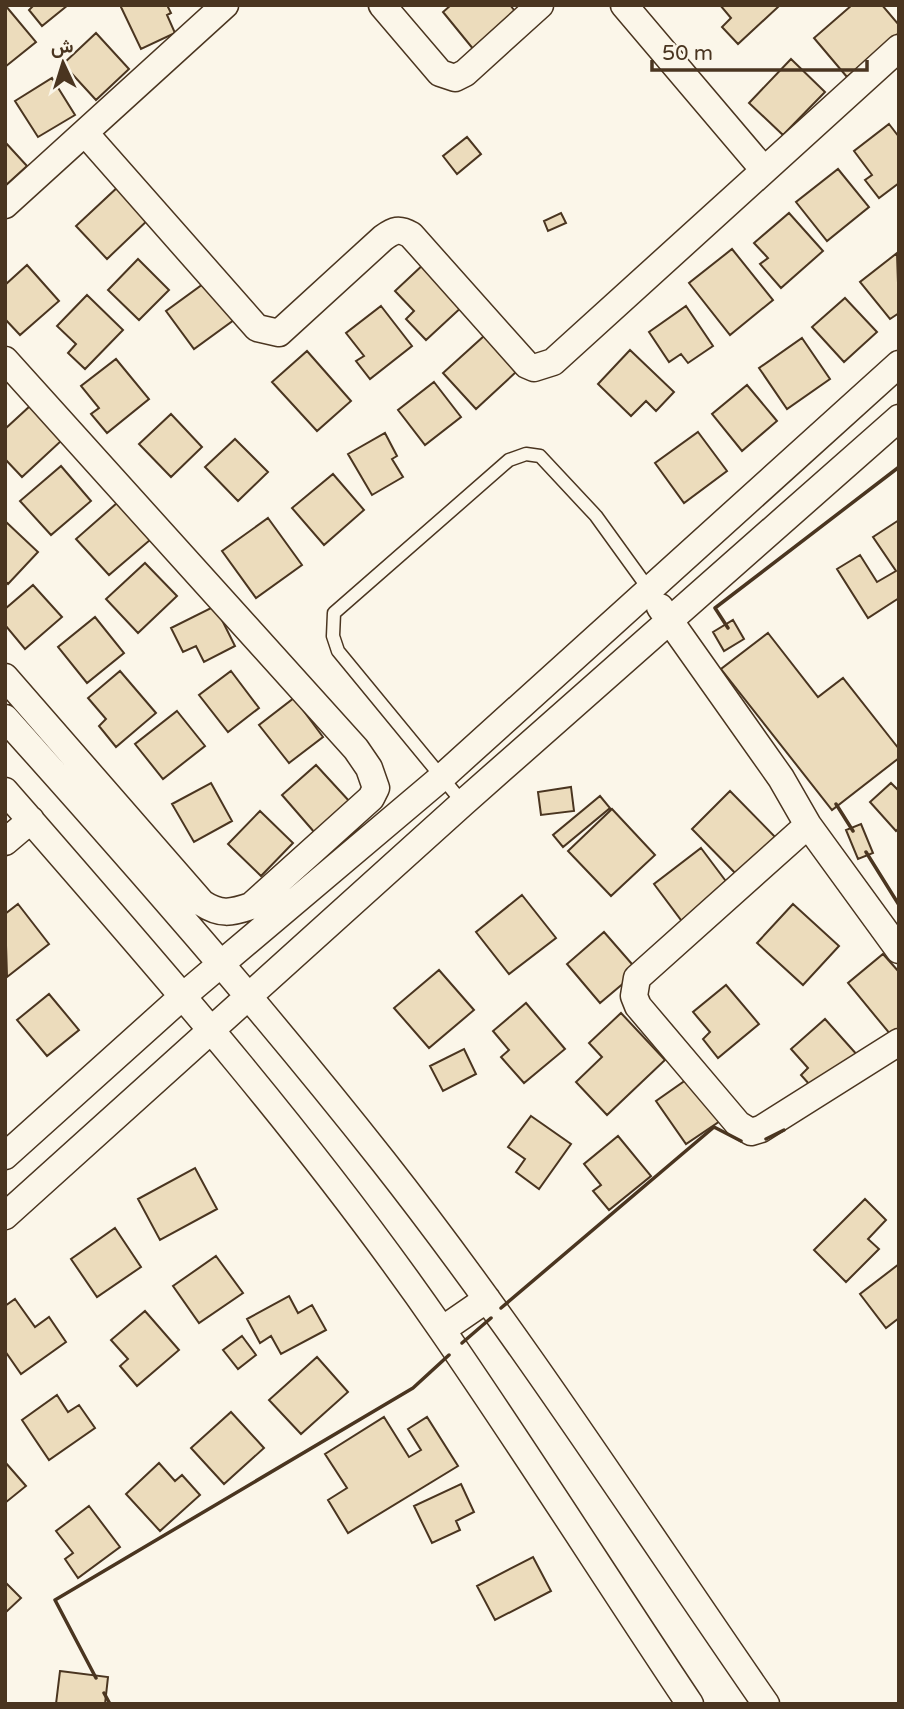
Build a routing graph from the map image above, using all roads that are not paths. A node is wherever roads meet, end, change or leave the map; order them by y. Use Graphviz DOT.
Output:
graph roads {
  1 [pos="382,5"];
  2 [pos="540,5"];
  3 [pos="624,5"];
  4 [pos="210,10"];
  5 [pos="899,48"];
  6 [pos="85,133"];
  7 [pos="764,170"];
  8 [pos="5,205"];
  9 [pos="5,360"];
  10 [pos="899,364"];
  11 [pos="899,418"];
  12 [pos="648,588"];
  13 [pos="669,621"];
  14 [pos="5,677"];
  15 [pos="5,718"];
  16 [pos="441,778"];
  17 [pos="5,790"];
  18 [pos="463,803"];
  19 [pos="31,820"];
  20 [pos="808,825"];
  21 [pos="5,842"];
  22 [pos="311,853"];
  23 [pos="328,874"];
  24 [pos="162,876"];
  25 [pos="899,950"];
  26 [pos="222,965"];
  27 [pos="183,996"];
  28 [pos="249,998"];
  29 [pos="211,1030"];
  30 [pos="899,1042"];
  31 [pos="5,1156"];
  32 [pos="5,1216"];
  33 [pos="487,1299"];
  34 [pos="442,1330"];
  35 [pos="690,1704"];
  36 [pos="766,1704"];
  1 -- 2 [label="street"];
  3 -- 7 [label="street"];
  4 -- 6 [label="street"];
  5 -- 7 [label="street"];
  6 -- 7 [label="street"];
  6 -- 8 [label="street"];
  9 -- 22 [label="street"];
  10 -- 12 [label="street"];
  11 -- 13 [label="street"];
  12 -- 13 [label="street"];
  12 -- 16 [label="street"];
  12 -- 16 [label="lane"];
  13 -- 18 [label="street"];
  13 -- 20 [label="street"];
  14 -- 24 [label="street"];
  15 -- 24 [label="street"];
  16 -- 18 [label="lane"];
  16 -- 23 [label="street"];
  17 -- 19 [label="street"];
  18 -- 28 [label="street"];
  19 -- 21 [label="street"];
  19 -- 27 [label="street"];
  20 -- 25 [label="street"];
  20 -- 30 [label="street"];
  22 -- 23 [label="street"];
  22 -- 24 [label="street"];
  23 -- 26 [label="street"];
  24 -- 26 [label="street"];
  26 -- 27 [label="street"];
  26 -- 28 [label="street"];
  27 -- 29 [label="street"];
  27 -- 31 [label="street"];
  28 -- 29 [label="street"];
  28 -- 33 [label="street"];
  29 -- 32 [label="street"];
  29 -- 34 [label="street"];
  33 -- 34 [label="street"];
  33 -- 36 [label="street"];
  34 -- 35 [label="street"];
}
